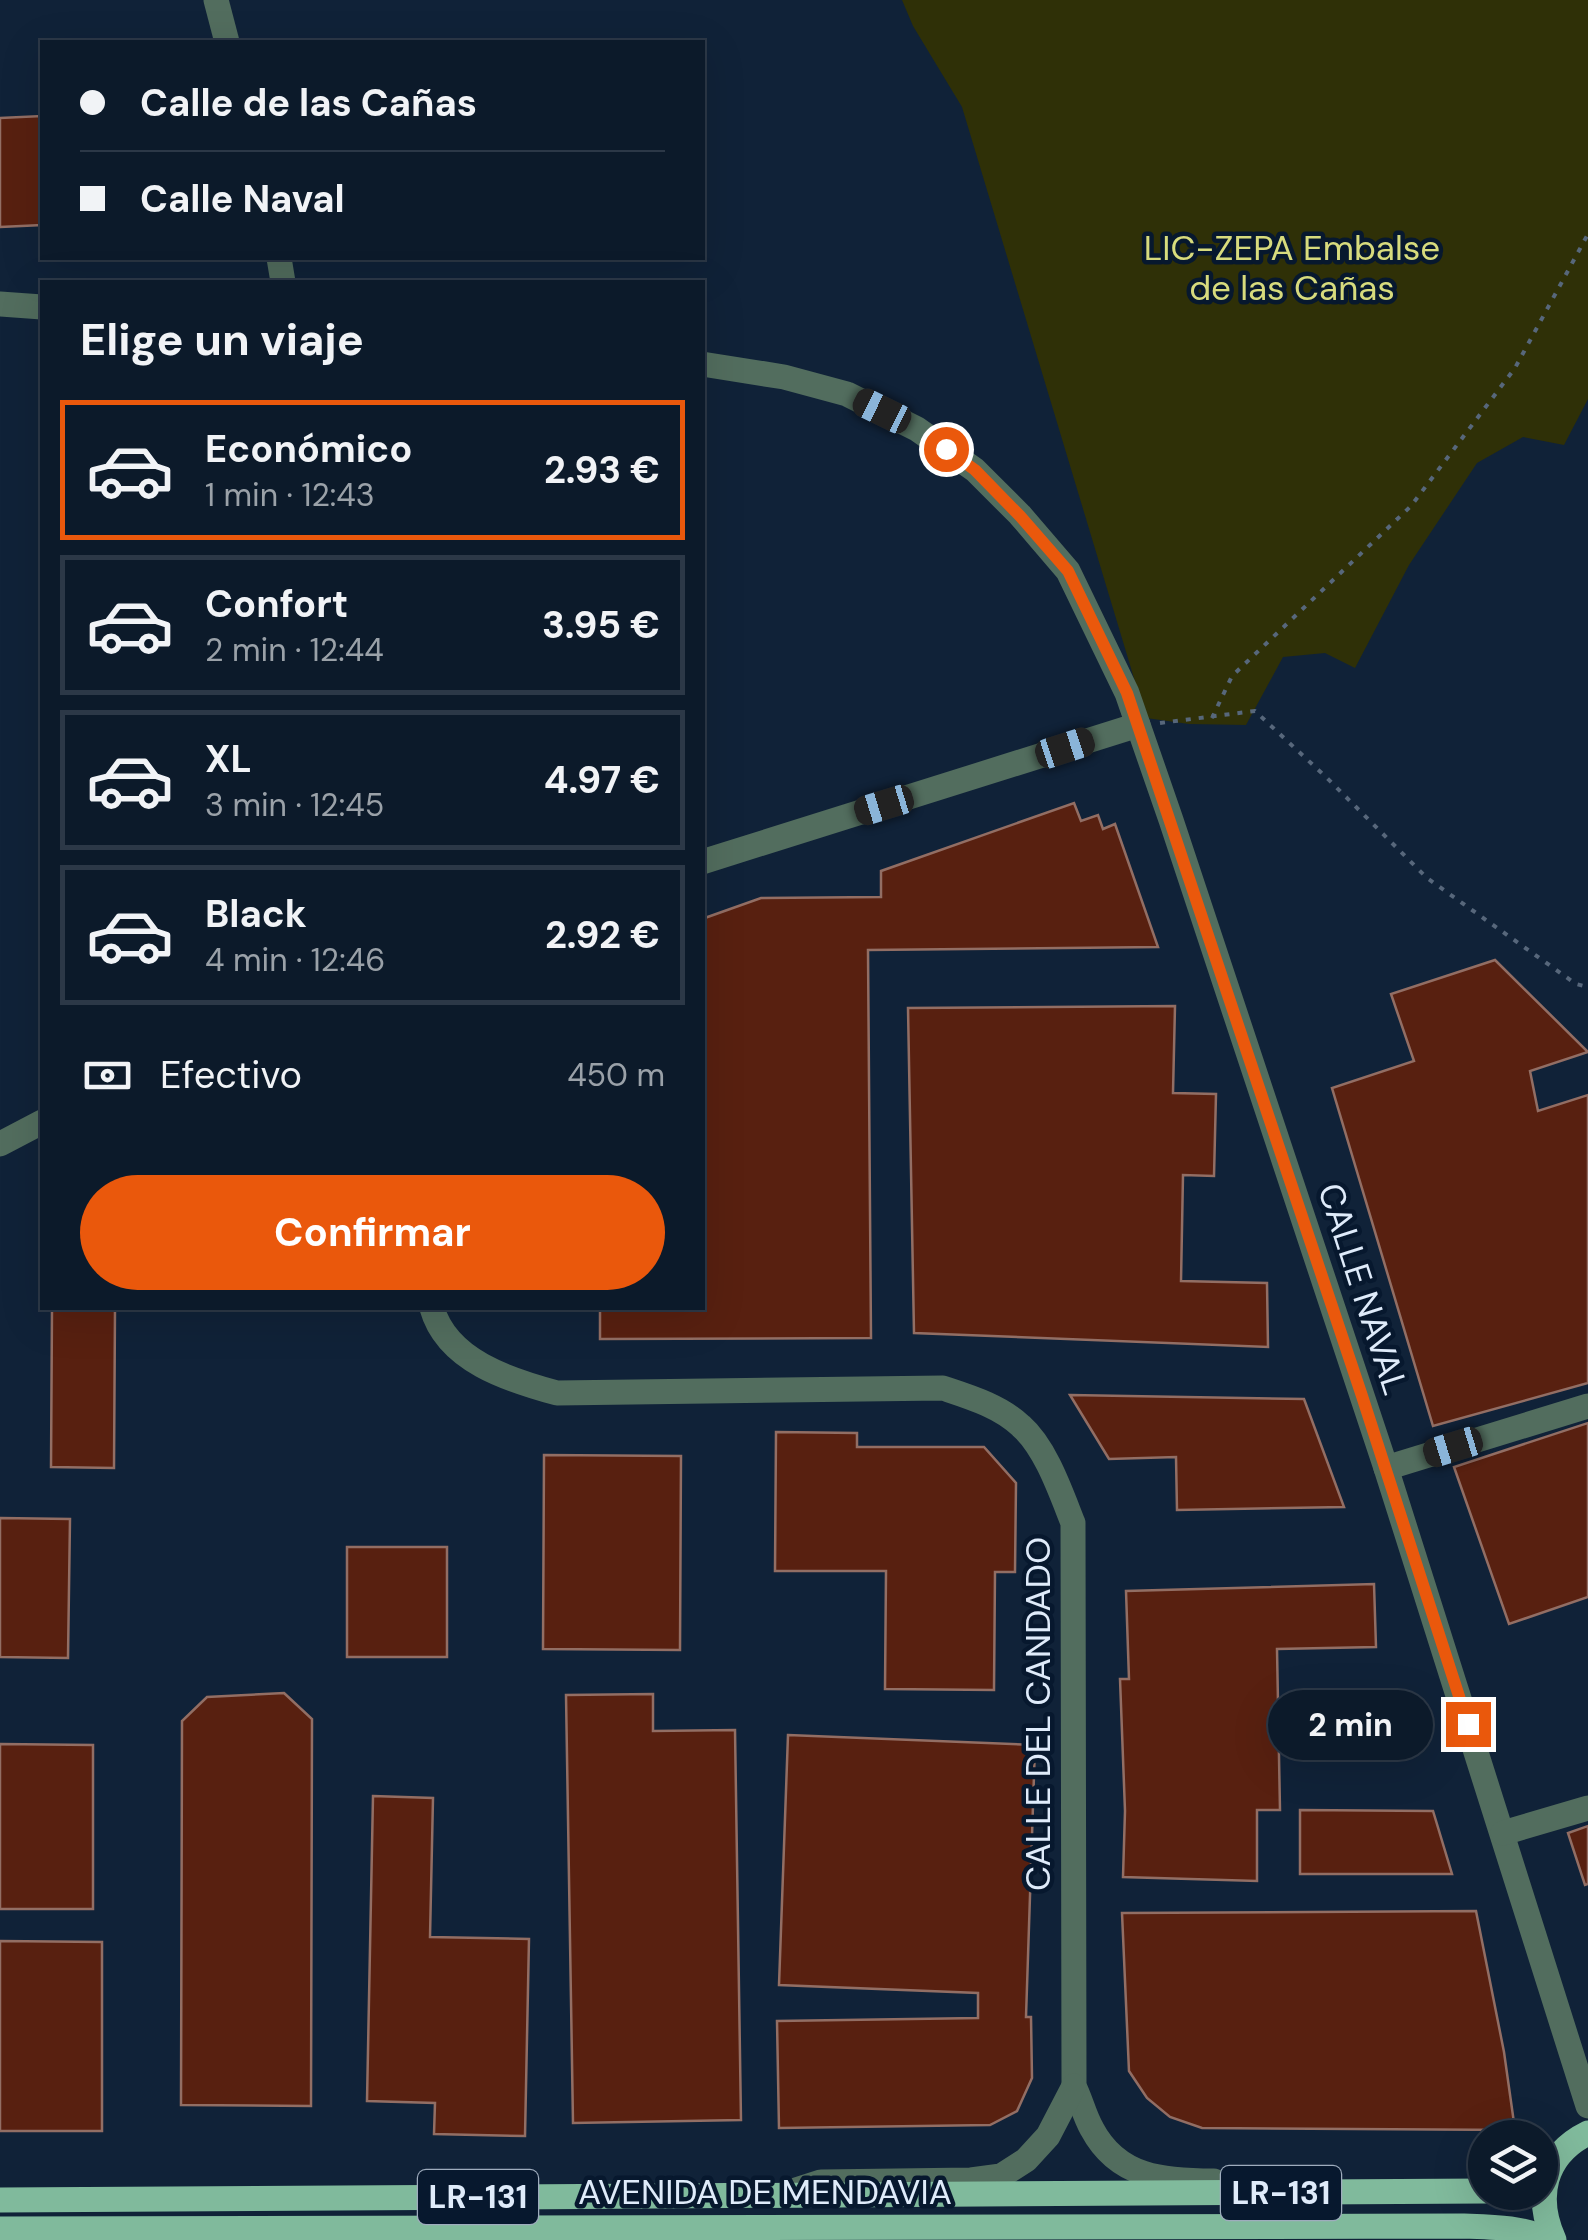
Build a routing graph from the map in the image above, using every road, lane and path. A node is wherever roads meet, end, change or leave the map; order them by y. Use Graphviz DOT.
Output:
graph roads {
  1 [pos="216,0"];
  2 [pos="226,40"];
  3 [pos="1588,234"];
  4 [pos="0,304"];
  5 [pos="40,308"];
  6 [pos="705,364"];
  7 [pos="1212,718"];
  8 [pos="1138,725"];
  9 [pos="705,861"];
  10 [pos="1588,987"];
  11 [pos="40,1123"];
  12 [pos="0,1144"];
  13 [pos="433,1310"];
  14 [pos="1588,1406"];
  15 [pos="1386,1468"];
  16 [pos="1588,1808"];
  17 [pos="1503,1833"];
  18 [pos="1074,2086"];
  19 [pos="1588,2106"];
  20 [pos="1588,2133"];
  21 [pos="1558,2157"];
  22 [pos="1468,2190"];
  23 [pos="1346,2193"];
  24 [pos="778,2196"];
  25 [pos="0,2200"];
  26 [pos="1544,2210"];
  27 [pos="1050,2225"];
  28 [pos="0,2228"];
  29 [pos="484,2234"];
  30 [pos="1020,2240"];
  31 [pos="1552,2240"];
  1 -- 2 [label="street"];
  3 -- 7 [label="path"];
  4 -- 5 [label="street"];
  6 -- 8 [label="street, CALLE NAVAL"];
  7 -- 8 [label="path"];
  7 -- 10 [label="path"];
  8 -- 9 [label="street"];
  8 -- 15 [label="street, CALLE NAVAL"];
  11 -- 12 [label="street"];
  13 -- 18 [label="street, CALLE DEL CANDADO"];
  14 -- 15 [label="street"];
  15 -- 17 [label="street, CALLE NAVAL"];
  16 -- 17 [label="street"];
  17 -- 19 [label="street, CALLE NAVAL"];
  18 -- 23 [label="street, CALLE DEL CANDADO"];
  18 -- 24 [label="street, AVENIDA DE MENDAVIA"];
  20 -- 21 [label="main road"];
  22 -- 23 [label="main road, AVENIDA DE MENDAVIA / LR-131"];
  23 -- 24 [label="main road, AVENIDA DE MENDAVIA / LR-131"];
  24 -- 25 [label="main road, AVENIDA DE MENDAVIA / LR-131"];
  26 -- 31 [label="main road"];
  27 -- 29 [label="main road, AVENIDA DE MENDAVIA / LR-131"];
  27 -- 30 [label="street, AVENIDA DE MENDAVIA"];
  27 -- 31 [label="main road, AVENIDA DE MENDAVIA / LR-131"];
  28 -- 29 [label="main road, AVENIDA DE MENDAVIA / LR-131"];
}
